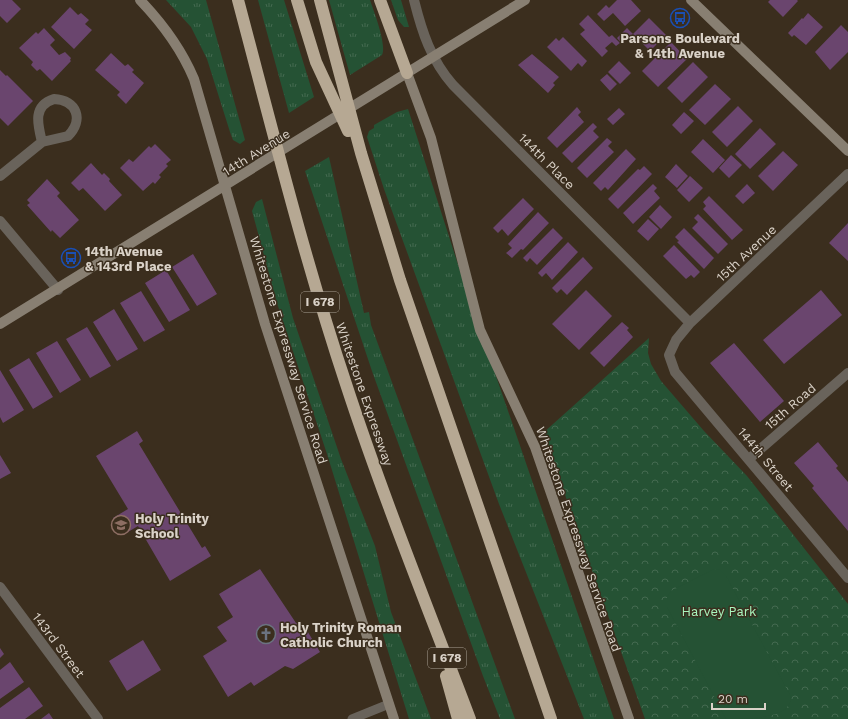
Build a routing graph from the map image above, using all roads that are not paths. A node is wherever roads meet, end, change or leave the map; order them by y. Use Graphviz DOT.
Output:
graph roads {
  1 [pos="140,0"];
  2 [pos="238,0"];
  3 [pos="297,0"];
  4 [pos="320,0"];
  5 [pos="380,0"];
  6 [pos="414,0"];
  7 [pos="524,0"];
  8 [pos="691,0"];
  9 [pos="433,57"];
  10 [pos="407,73"];
  11 [pos="42,142"];
  12 [pos="848,151"];
  13 [pos="366,169"];
  14 [pos="848,174"];
  15 [pos="0,176"];
  16 [pos="225,186"];
  17 [pos="0,221"];
  18 [pos="58,290"];
  19 [pos="690,323"];
  20 [pos="0,324"];
  21 [pos="669,355"];
  22 [pos="848,373"];
  23 [pos="749,459"];
  24 [pos="848,578"];
  25 [pos="0,587"];
  26 [pos="423,596"];
  27 [pos="389,704"];
  28 [pos="98,719"];
  29 [pos="352,719"];
  30 [pos="394,719"];
  31 [pos="458,719"];
  32 [pos="470,719"];
  33 [pos="551,719"];
  34 [pos="629,719"];
  1 -- 16 [label="main road, Whitestone Expressway Service Road"];
  2 -- 26 [label="highway, Whitestone Expressway / I 678"];
  3 -- 13 [label="highway"];
  4 -- 13 [label="highway"];
  5 -- 10 [label="highway"];
  6 -- 9 [label="street, 144th Place"];
  7 -- 9 [label="main road, 14th Avenue"];
  8 -- 12 [label="main road"];
  9 -- 10 [label="main road, 14th Avenue"];
  9 -- 19 [label="street, 144th Place"];
  10 -- 16 [label="main road, 14th Avenue"];
  10 -- 34 [label="main road, Whitestone Expressway Service Road"];
  11 -- 11 [label="street"];
  11 -- 15 [label="street"];
  13 -- 33 [label="highway"];
  14 -- 19 [label="street, 15th Avenue"];
  16 -- 18 [label="main road, 14th Avenue"];
  16 -- 27 [label="main road, Whitestone Expressway Service Road"];
  17 -- 18 [label="street"];
  18 -- 20 [label="main road, 14th Avenue"];
  19 -- 21 [label="street, 15th Avenue"];
  21 -- 23 [label="street, 144th Street"];
  22 -- 23 [label="street, 15th Road"];
  23 -- 24 [label="street, 144th Street"];
  25 -- 28 [label="street, 143rd Street"];
  26 -- 31 [label="highway"];
  26 -- 32 [label="highway, Whitestone Expressway / I 678"];
  27 -- 29 [label="lane"];
  27 -- 30 [label="main road, Whitestone Expressway Service Road"];
}
